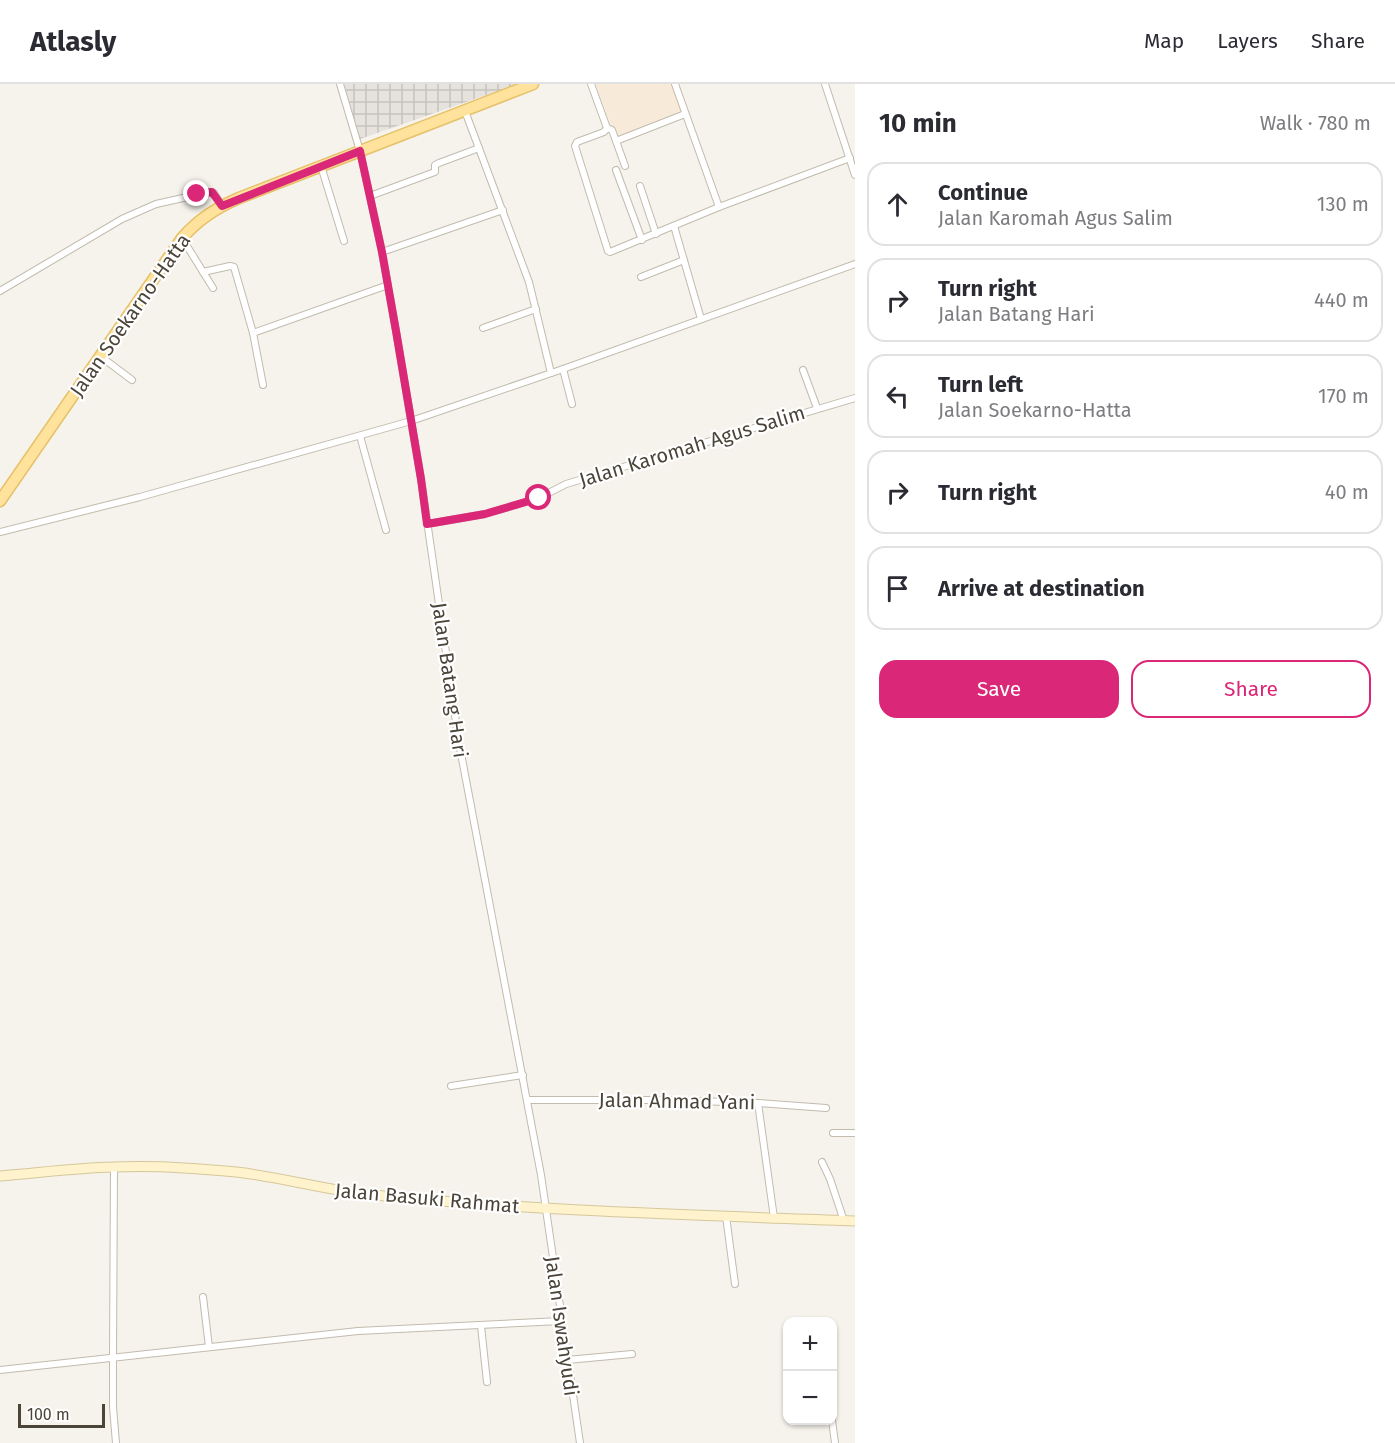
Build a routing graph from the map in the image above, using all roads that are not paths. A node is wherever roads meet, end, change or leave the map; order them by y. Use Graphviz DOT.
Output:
graph roads {
  1 [pos="340,84"];
  2 [pos="533,84"];
  3 [pos="591,84"];
  4 [pos="675,84"];
  5 [pos="825,84"];
  6 [pos="465,111"];
  7 [pos="685,114"];
  8 [pos="607,128"];
  9 [pos="616,141"];
  10 [pos="479,148"];
  11 [pos="360,151"];
  12 [pos="851,154"];
  13 [pos="321,166"];
  14 [pos="625,166"];
  15 [pos="616,170"];
  16 [pos="855,175"];
  17 [pos="640,186"];
  18 [pos="370,196"];
  19 [pos="222,206"];
  20 [pos="718,207"];
  21 [pos="503,210"];
  22 [pos="674,226"];
  23 [pos="656,234"];
  24 [pos="182,238"];
  25 [pos="642,240"];
  26 [pos="344,241"];
  27 [pos="382,252"];
  28 [pos="684,260"];
  29 [pos="855,264"];
  30 [pos="203,272"];
  31 [pos="641,277"];
  32 [pos="388,285"];
  33 [pos="213,288"];
  34 [pos="0,291"];
  35 [pos="536,309"];
  36 [pos="702,319"];
  37 [pos="483,328"];
  38 [pos="253,333"];
  39 [pos="100,356"];
  40 [pos="563,369"];
  41 [pos="803,370"];
  42 [pos="551,373"];
  43 [pos="132,380"];
  44 [pos="263,385"];
  45 [pos="855,398"];
  46 [pos="572,404"];
  47 [pos="817,408"];
  48 [pos="411,421"];
  49 [pos="360,435"];
  50 [pos="0,501"];
  51 [pos="427,524"];
  52 [pos="386,530"];
  53 [pos="0,532"];
  54 [pos="523,1075"];
  55 [pos="451,1086"];
  56 [pos="527,1100"];
  57 [pos="758,1103"];
  58 [pos="826,1108"];
  59 [pos="833,1133"];
  60 [pos="855,1133"];
  61 [pos="822,1162"];
  62 [pos="114,1167"];
  63 [pos="0,1176"];
  64 [pos="545,1208"];
  65 [pos="726,1216"];
  66 [pos="774,1218"];
  67 [pos="844,1221"];
  68 [pos="855,1221"];
  69 [pos="735,1284"];
  70 [pos="203,1297"];
  71 [pos="561,1321"];
  72 [pos="481,1326"];
  73 [pos="209,1347"];
  74 [pos="632,1354"];
  75 [pos="113,1358"];
  76 [pos="567,1360"];
  77 [pos="0,1370"];
  78 [pos="487,1382"];
  79 [pos="833,1425"];
  80 [pos="116,1443"];
  81 [pos="580,1443"];
  82 [pos="835,1443"];
  1 -- 11 [label="street, Jalan Batang Hari"];
  2 -- 6 [label="main road, Jalan Soekarno-Hatta"];
  3 -- 8 [label="street"];
  4 -- 7 [label="street"];
  5 -- 12 [label="street"];
  6 -- 10 [label="street"];
  6 -- 11 [label="main road, Jalan Soekarno-Hatta"];
  7 -- 9 [label="street"];
  7 -- 20 [label="street"];
  8 -- 9 [label="street"];
  8 -- 25 [label="street"];
  9 -- 14 [label="street"];
  10 -- 18 [label="street"];
  10 -- 21 [label="street"];
  11 -- 13 [label="main road, Jalan Soekarno-Hatta"];
  11 -- 18 [label="street, Jalan Batang Hari"];
  12 -- 16 [label="street"];
  12 -- 20 [label="street"];
  13 -- 19 [label="main road, Jalan Soekarno-Hatta"];
  13 -- 26 [label="street"];
  15 -- 25 [label="street"];
  17 -- 23 [label="street"];
  18 -- 27 [label="street, Jalan Batang Hari"];
  19 -- 24 [label="main road, Jalan Soekarno-Hatta"];
  19 -- 34 [label="street"];
  20 -- 22 [label="street"];
  21 -- 27 [label="street"];
  21 -- 35 [label="street"];
  22 -- 23 [label="street"];
  22 -- 28 [label="street"];
  23 -- 25 [label="street"];
  24 -- 30 [label="street"];
  24 -- 39 [label="main road, Jalan Soekarno-Hatta"];
  27 -- 32 [label="street, Jalan Batang Hari"];
  28 -- 31 [label="street"];
  28 -- 36 [label="street"];
  29 -- 36 [label="street"];
  30 -- 33 [label="street"];
  30 -- 38 [label="street"];
  32 -- 38 [label="street"];
  32 -- 48 [label="street, Jalan Batang Hari"];
  35 -- 37 [label="street"];
  35 -- 42 [label="street"];
  36 -- 40 [label="street"];
  38 -- 44 [label="street"];
  39 -- 43 [label="street"];
  39 -- 50 [label="main road, Jalan Soekarno-Hatta"];
  40 -- 42 [label="street"];
  40 -- 46 [label="street"];
  41 -- 47 [label="street"];
  42 -- 48 [label="street"];
  45 -- 47 [label="street, Jalan Karomah Agus Salim"];
  47 -- 51 [label="street, Jalan Karomah Agus Salim"];
  48 -- 49 [label="street"];
  48 -- 51 [label="street, Jalan Batang Hari"];
  49 -- 52 [label="street"];
  49 -- 53 [label="street"];
  51 -- 54 [label="street, Jalan Batang Hari"];
  54 -- 55 [label="street"];
  54 -- 56 [label="street, Jalan Batang Hari"];
  56 -- 57 [label="street, Jalan Ahmad Yani"];
  56 -- 64 [label="street, Jalan Batang Hari"];
  57 -- 58 [label="street, Jalan Ahmad Yani"];
  57 -- 66 [label="street"];
  59 -- 60 [label="street"];
  61 -- 67 [label="street"];
  62 -- 63 [label="main road, Jalan Basuki Rahmat"];
  62 -- 64 [label="main road, Jalan Basuki Rahmat"];
  62 -- 75 [label="street"];
  64 -- 65 [label="main road, Jalan Basuki Rahmat"];
  64 -- 71 [label="street, Jalan Iswahyudi"];
  65 -- 66 [label="main road, Jalan Basuki Rahmat"];
  65 -- 69 [label="street"];
  66 -- 67 [label="main road, Jalan Basuki Rahmat"];
  67 -- 68 [label="main road, Jalan Basuki Rahmat"];
  70 -- 73 [label="street"];
  71 -- 72 [label="street"];
  71 -- 76 [label="street, Jalan Iswahyudi"];
  72 -- 73 [label="street"];
  72 -- 78 [label="street"];
  73 -- 75 [label="street"];
  74 -- 76 [label="street"];
  75 -- 77 [label="street"];
  75 -- 80 [label="street"];
  76 -- 81 [label="street, Jalan Iswahyudi"];
  79 -- 82 [label="street"];
}
